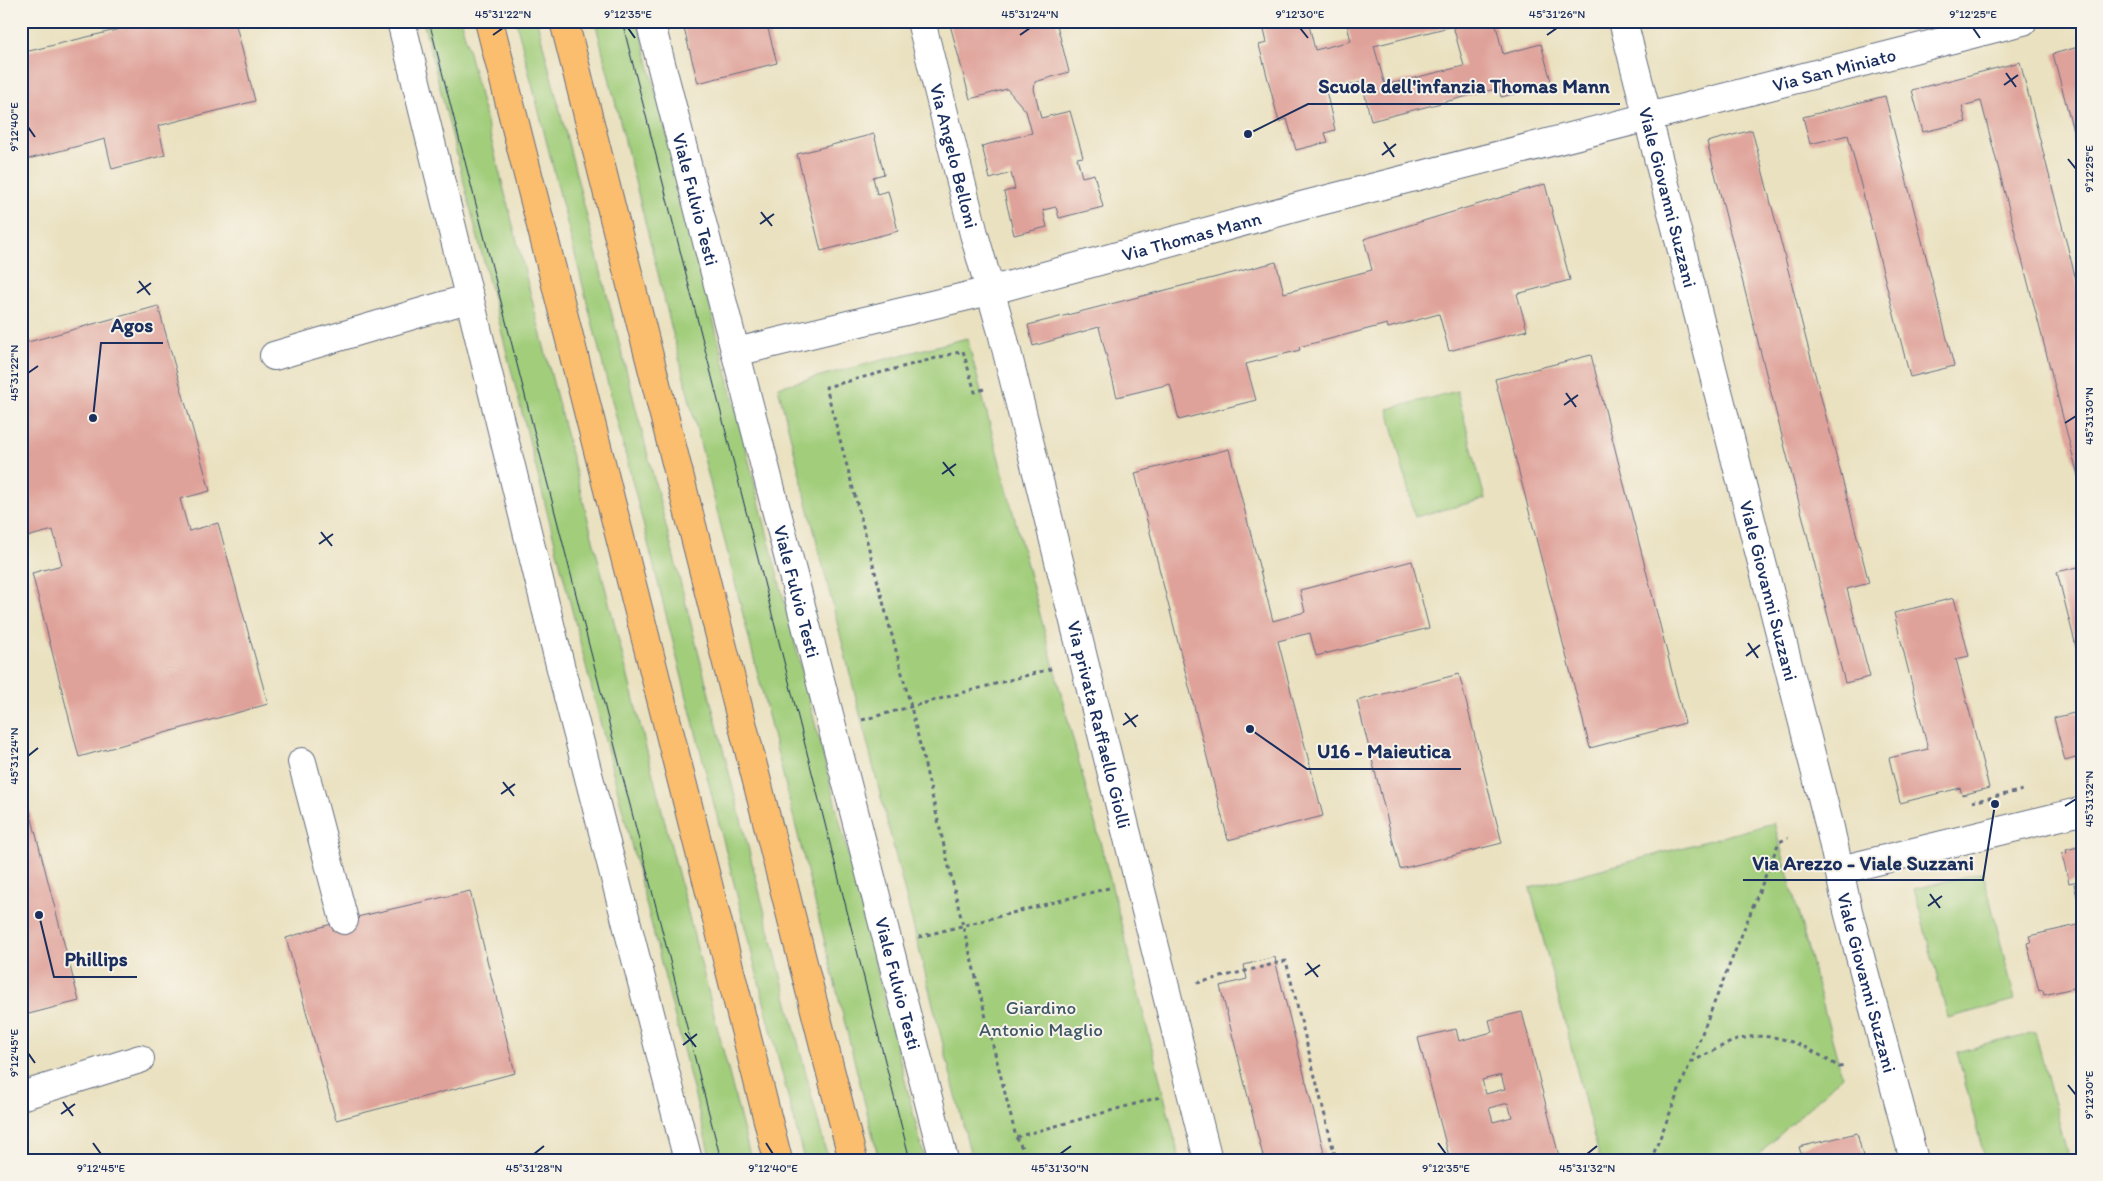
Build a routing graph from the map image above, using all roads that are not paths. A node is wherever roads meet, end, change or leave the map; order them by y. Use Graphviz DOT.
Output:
graph roads {
  1 [pos="401,21"];
  2 [pos="489,21"];
  3 [pos="564,21"];
  4 [pos="650,21"];
  5 [pos="921,21"];
  6 [pos="1623,21"];
  7 [pos="2023,21"];
  8 [pos="1646,119"];
  9 [pos="989,291"];
  10 [pos="470,298"];
  11 [pos="736,352"];
  12 [pos="274,356"];
  13 [pos="302,762"];
  14 [pos="2082,811"];
  15 [pos="1840,870"];
  16 [pos="344,920"];
  17 [pos="140,1060"];
  18 [pos="21,1096"];
  19 [pos="688,1160"];
  20 [pos="778,1160"];
  21 [pos="853,1160"];
  22 [pos="944,1160"];
  23 [pos="1208,1160"];
  24 [pos="1914,1160"];
  1 -- 10 [label="street"];
  2 -- 20 [label="main road"];
  3 -- 21 [label="main road"];
  4 -- 11 [label="street, Viale Fulvio Testi"];
  5 -- 9 [label="street, Via Angelo Belloni"];
  6 -- 8 [label="street, Viale Giovanni Suzzani"];
  7 -- 8 [label="street, Via San Miniato"];
  8 -- 9 [label="street, Via Thomas Mann"];
  8 -- 15 [label="street, Viale Giovanni Suzzani"];
  9 -- 11 [label="street, Via Thomas Mann"];
  9 -- 23 [label="street, Via privata Raffaello Giolli"];
  10 -- 12 [label="street"];
  10 -- 19 [label="street"];
  11 -- 22 [label="street, Viale Fulvio Testi"];
  13 -- 16 [label="street"];
  14 -- 15 [label="street"];
  15 -- 24 [label="street, Viale Giovanni Suzzani"];
  17 -- 18 [label="street"];
}
